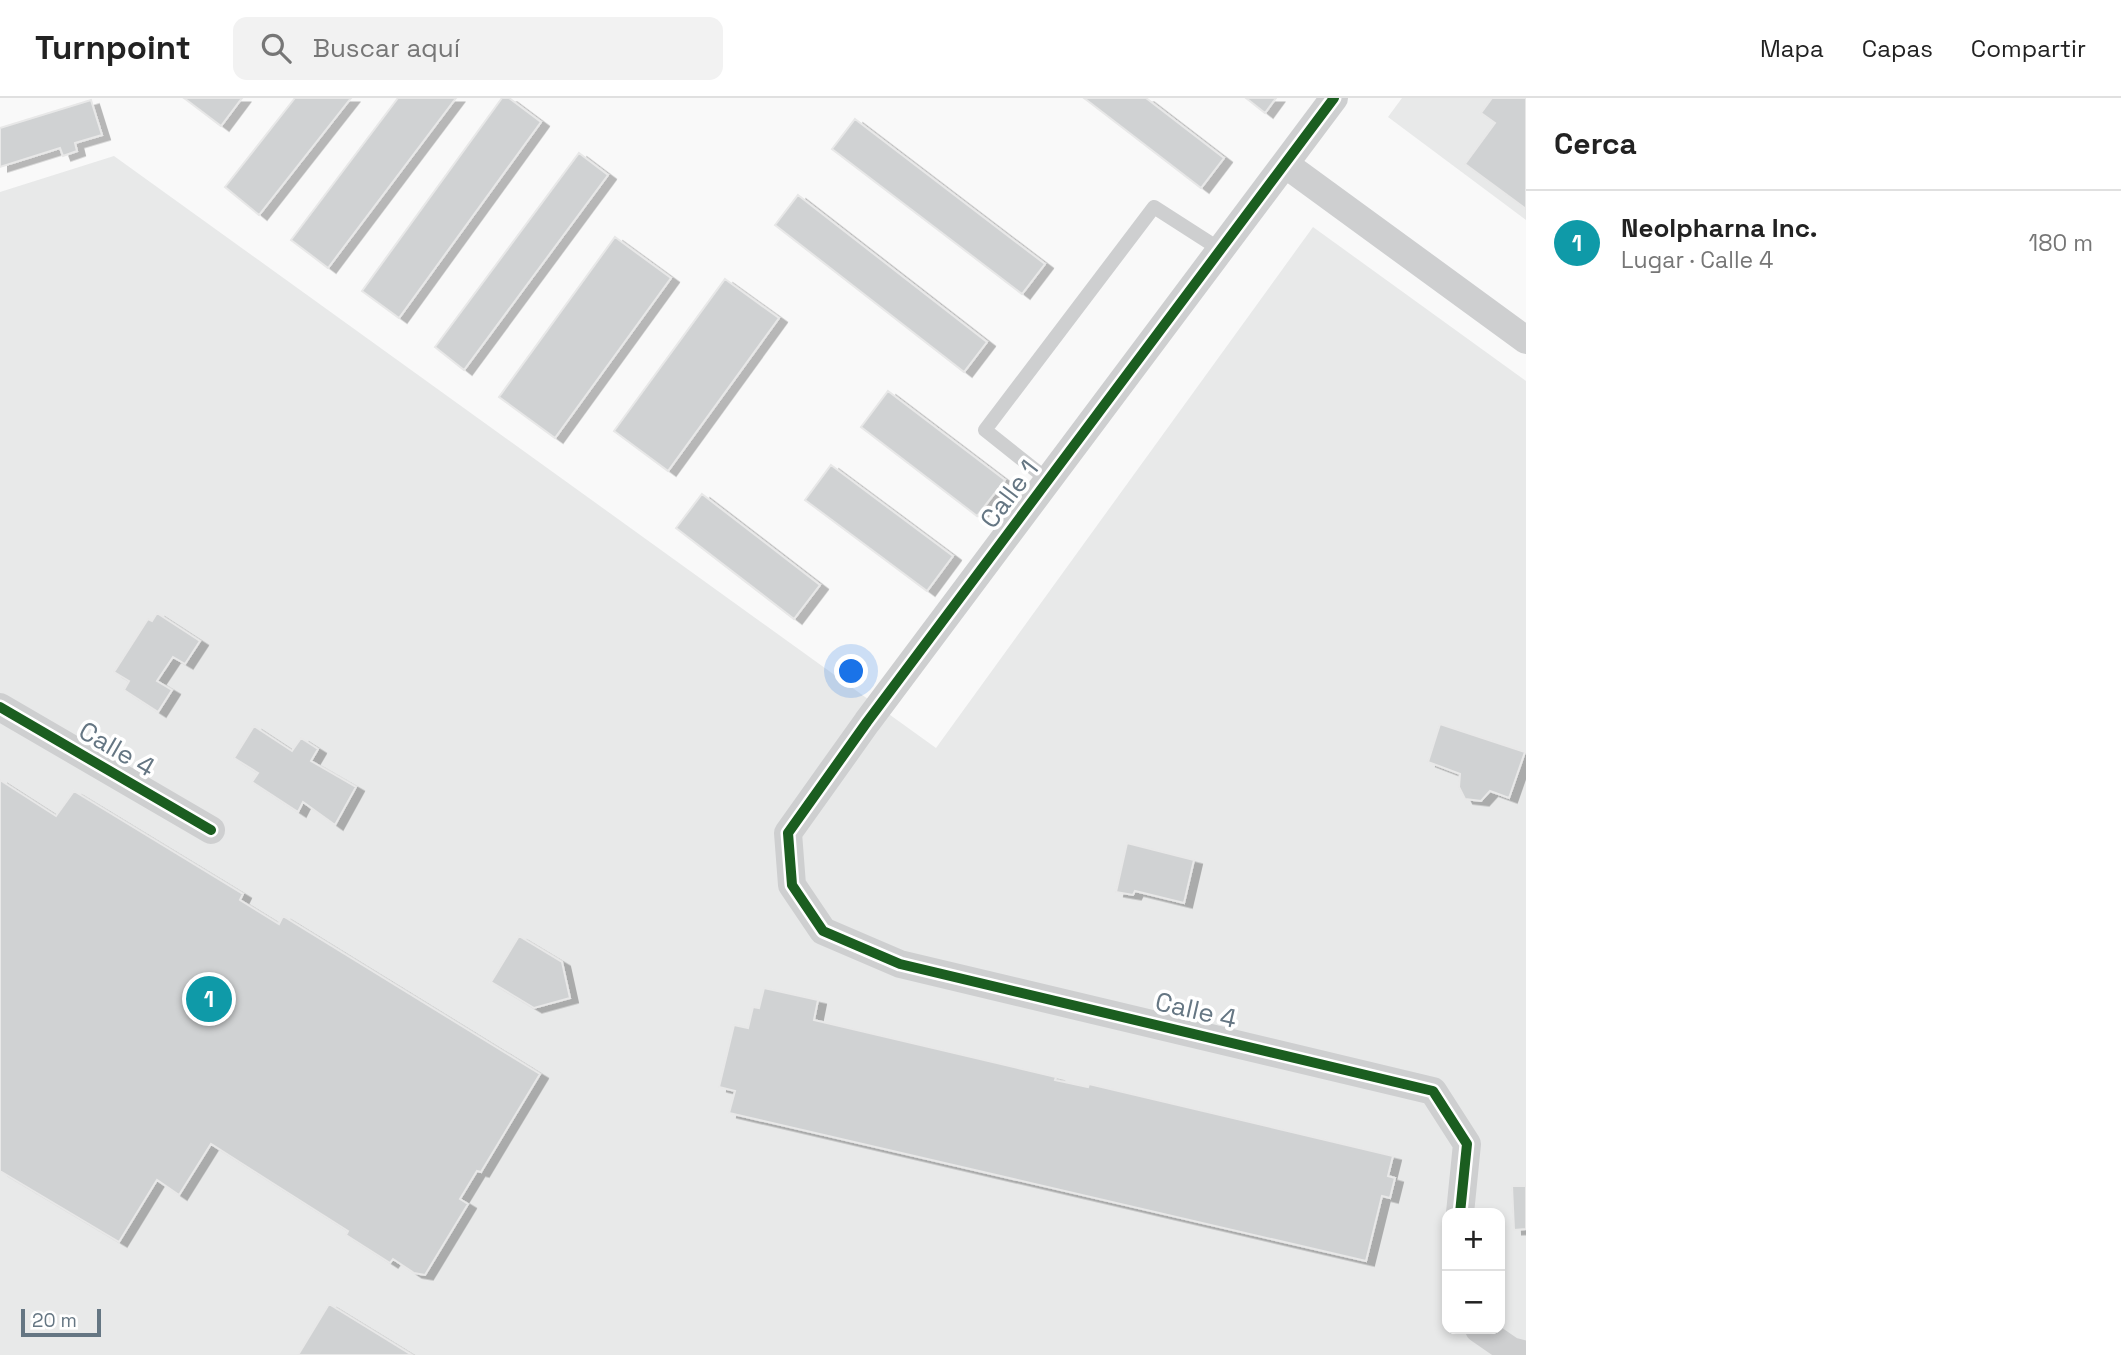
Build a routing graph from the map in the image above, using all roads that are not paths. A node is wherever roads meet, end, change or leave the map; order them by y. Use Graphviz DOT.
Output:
graph roads {
  1 [pos="1334,98"];
  2 [pos="1285,164"];
  3 [pos="1220,250"];
  4 [pos="1526,340"];
  5 [pos="1048,480"];
  6 [pos="0,707"];
  7 [pos="211,830"];
  8 [pos="823,930"];
  9 [pos="1461,1208"];
  10 [pos="1486,1334"];
  11 [pos="1526,1355"];
  1 -- 2 [label="street, Calle 1"];
  2 -- 3 [label="street, Calle 1"];
  2 -- 4 [label="street"];
  3 -- 5 [label="street, Calle 1"];
  3 -- 5 [label="lane"];
  5 -- 8 [label="street, Calle 1"];
  6 -- 7 [label="street, Calle 4"];
  8 -- 9 [label="street, Calle 4"];
  10 -- 11 [label="street"];
}
